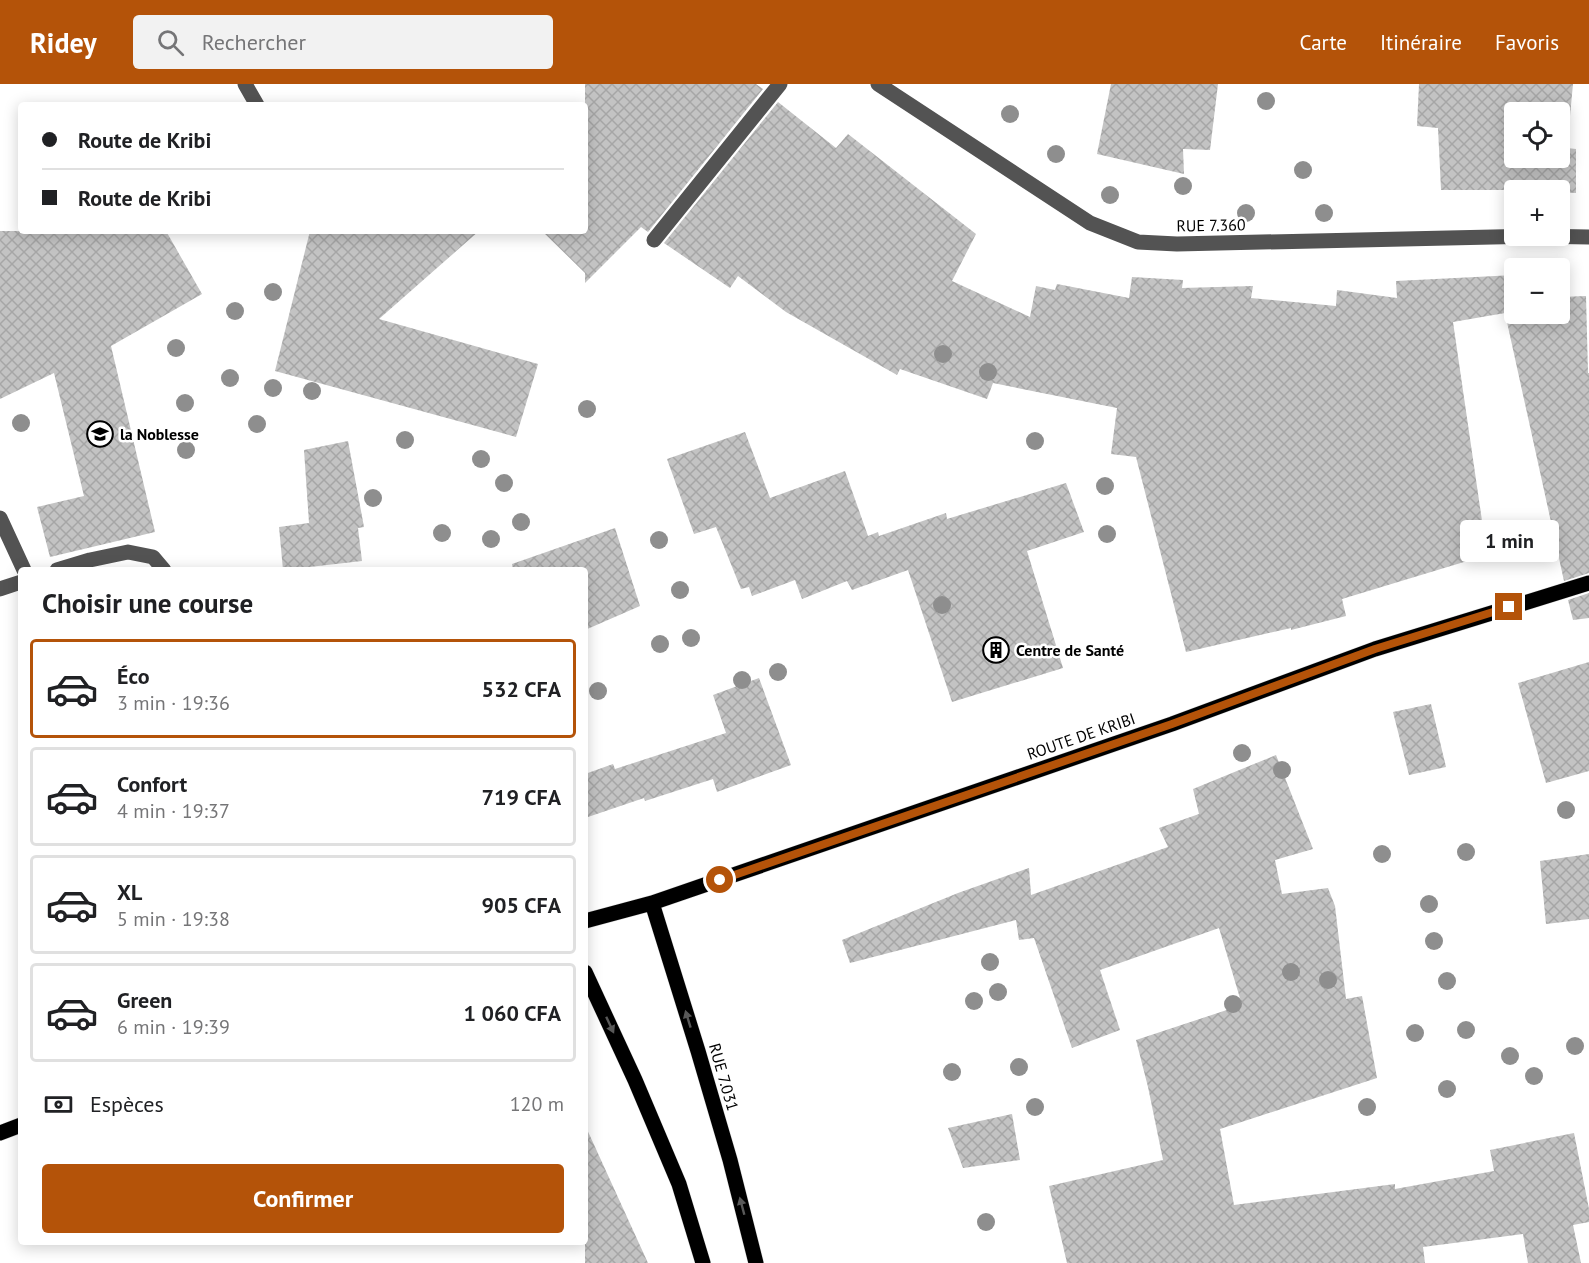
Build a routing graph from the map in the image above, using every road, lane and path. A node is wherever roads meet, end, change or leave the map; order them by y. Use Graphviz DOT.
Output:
graph roads {
  1 [pos="245,84"];
  2 [pos="780,84"];
  3 [pos="878,84"];
  4 [pos="255,102"];
  5 [pos="1589,237"];
  6 [pos="654,240"];
  7 [pos="0,518"];
  8 [pos="23,567"];
  9 [pos="67,567"];
  10 [pos="161,567"];
  11 [pos="18,583"];
  12 [pos="1589,583"];
  13 [pos="0,589"];
  14 [pos="652,903"];
  15 [pos="588,920"];
  16 [pos="588,978"];
  17 [pos="18,1126"];
  18 [pos="0,1133"];
  19 [pos="703,1263"];
  20 [pos="756,1263"];
  1 -- 4 [label="street"];
  2 -- 6 [label="street"];
  3 -- 5 [label="street, RUE 7.360"];
  7 -- 8 [label="street"];
  9 -- 10 [label="street"];
  11 -- 13 [label="street"];
  12 -- 14 [label="main road, ROUTE DE KRIBI"];
  14 -- 15 [label="main road, ROUTE DE KRIBI"];
  20 -- 14 [label="main road, RUE 7.031, one-way"];
  16 -- 19 [label="main road, one-way"];
  17 -- 18 [label="main road"];
}
